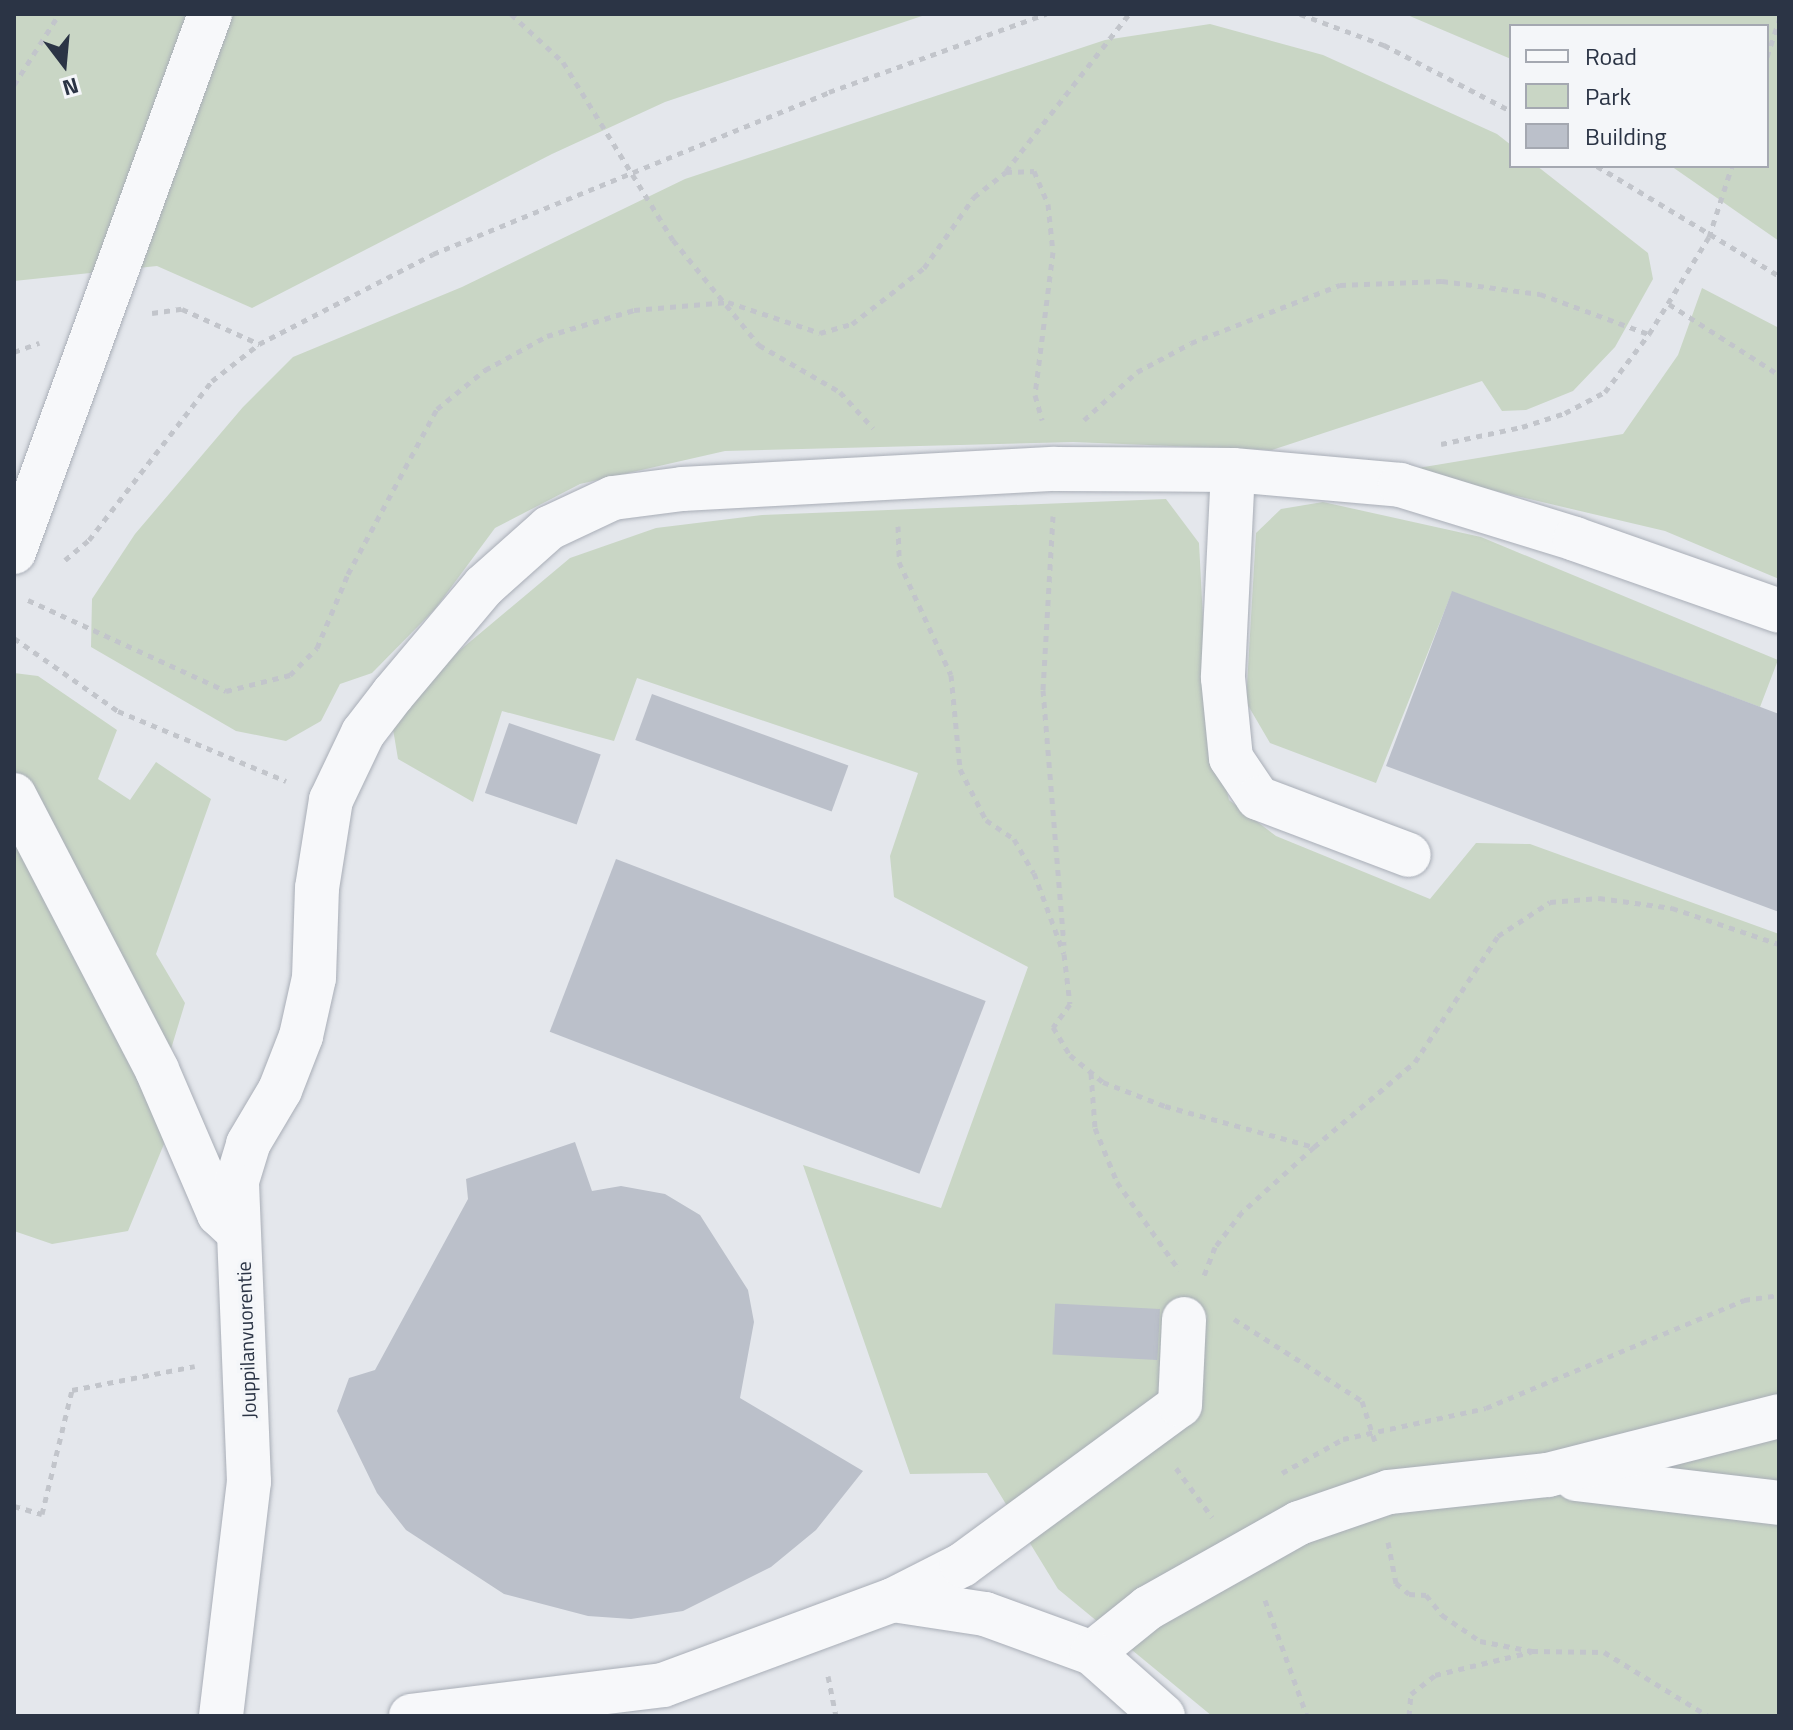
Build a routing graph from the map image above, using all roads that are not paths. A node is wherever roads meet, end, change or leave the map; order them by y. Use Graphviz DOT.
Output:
graph roads {
  1 [pos="210,14"];
  2 [pos="1233,470"];
  3 [pos="33,561"];
  4 [pos="1779,611"];
  5 [pos="14,795"];
  6 [pos="1409,855"];
  7 [pos="242,1237"];
  8 [pos="1199,1298"];
  9 [pos="1779,1416"];
  10 [pos="1538,1476"];
  11 [pos="1779,1503"];
  12 [pos="893,1600"];
  13 [pos="1092,1653"];
  14 [pos="221,1716"];
  15 [pos="411,1716"];
  16 [pos="1163,1716"];
  1 -- 3 [label="street"];
  2 -- 4 [label="street, Jouppilanvuorentie"];
  2 -- 6 [label="street"];
  2 -- 7 [label="street, Jouppilanvuorentie"];
  5 -- 7 [label="street"];
  7 -- 14 [label="street, Jouppilanvuorentie"];
  8 -- 12 [label="street"];
  9 -- 10 [label="street"];
  10 -- 11 [label="street"];
  10 -- 13 [label="street"];
  12 -- 13 [label="street"];
  12 -- 15 [label="street"];
  13 -- 16 [label="street"];
}
